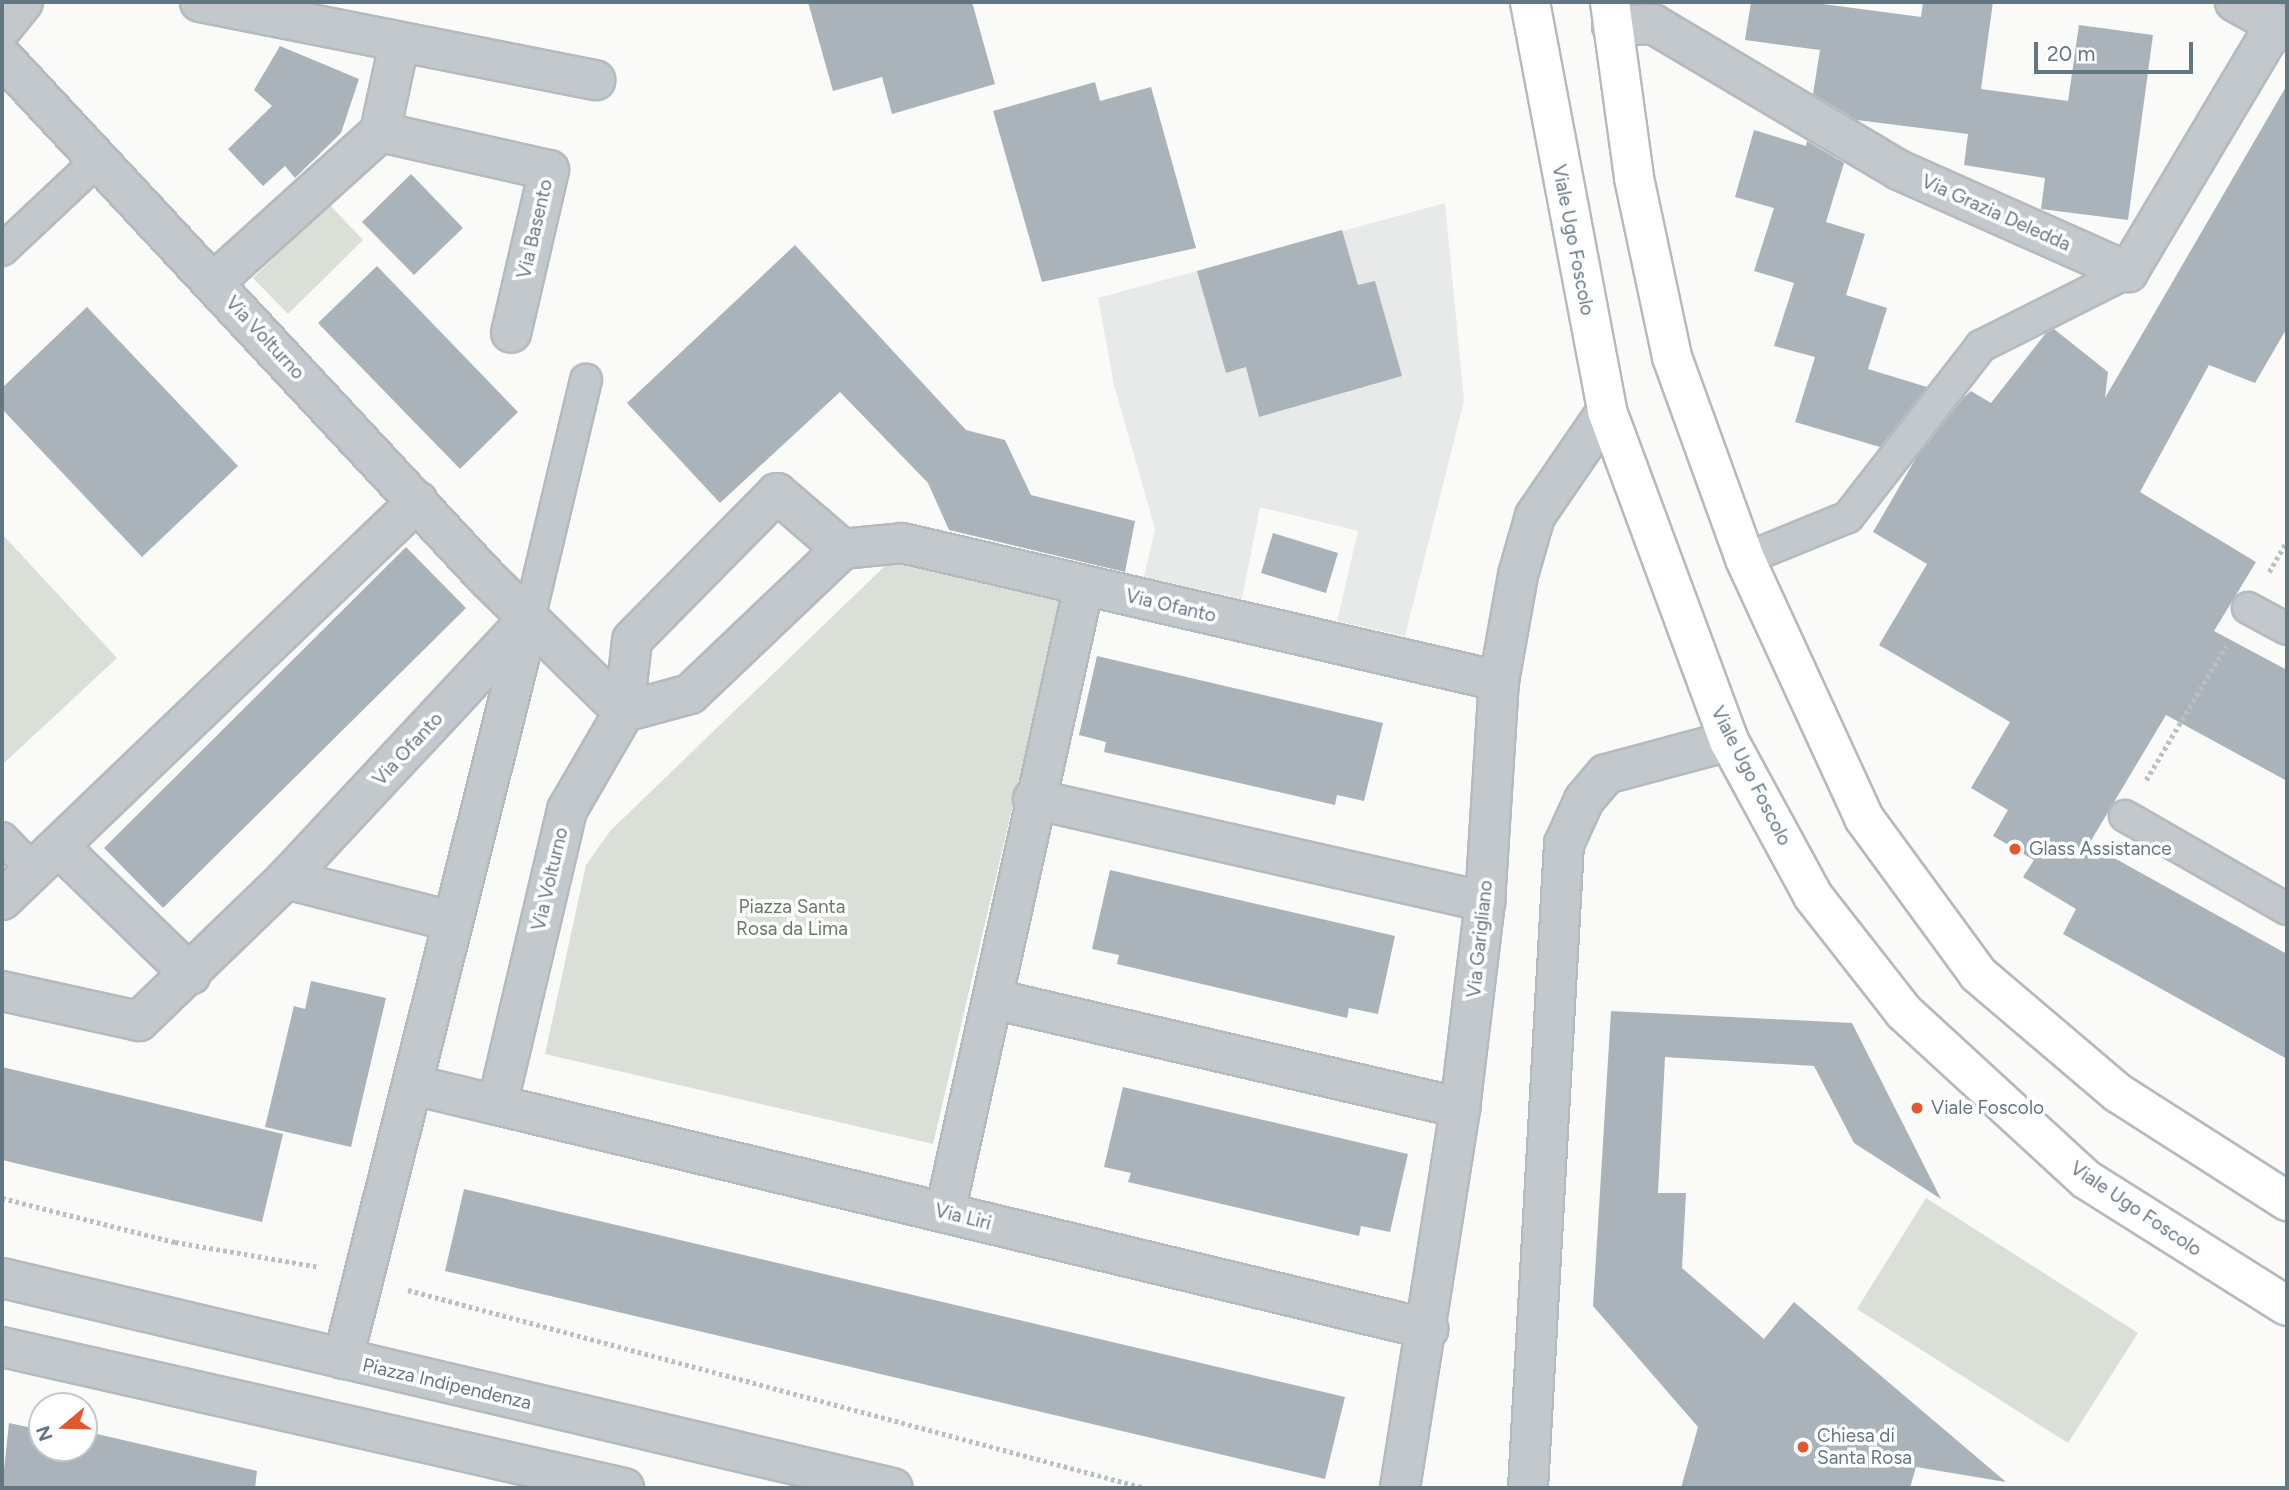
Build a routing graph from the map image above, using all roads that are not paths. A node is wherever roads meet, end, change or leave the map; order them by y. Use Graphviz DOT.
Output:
graph roads {
  1 [pos="23,2"];
  2 [pos="200,2"];
  3 [pos="1530,2"];
  4 [pos="2235,2"];
  5 [pos="1659,13"];
  6 [pos="1611,14"];
  7 [pos="2282,27"];
  8 [pos="2,28"];
  9 [pos="399,44"];
  10 [pos="2,57"];
  11 [pos="595,80"];
  12 [pos="380,132"];
  13 [pos="99,160"];
  14 [pos="2,250"];
  15 [pos="2128,272"];
  16 [pos="213,283"];
  17 [pos="510,333"];
  18 [pos="586,380"];
  19 [pos="1607,411"];
  20 [pos="418,501"];
  21 [pos="842,549"];
  22 [pos="1745,559"];
  23 [pos="1084,586"];
  24 [pos="2248,608"];
  25 [pos="529,619"];
  26 [pos="2287,629"];
  27 [pos="1499,681"];
  28 [pos="624,712"];
  29 [pos="1729,741"];
  30 [pos="1033,799"];
  31 [pos="2124,816"];
  32 [pos="2,838"];
  33 [pos="47,860"];
  34 [pos="286,879"];
  35 [pos="2,900"];
  36 [pos="1485,902"];
  37 [pos="2287,909"];
  38 [pos="451,921"];
  39 [pos="191,975"];
  40 [pos="2,990"];
  41 [pos="993,999"];
  42 [pos="414,1085"];
  43 [pos="497,1105"];
  44 [pos="1460,1108"];
  45 [pos="2287,1201"];
  46 [pos="945,1212"];
  47 [pos="2,1278"];
  48 [pos="2287,1306"];
  49 [pos="1428,1329"];
  50 [pos="2,1347"];
  51 [pos="343,1359"];
  52 [pos="624,1488"];
  53 [pos="893,1488"];
  54 [pos="1400,1488"];
  55 [pos="1528,1488"];
  1 -- 8 [label="street"];
  2 -- 9 [label="street"];
  3 -- 19 [label="main road, Viale Ugo Foscolo"];
  4 -- 7 [label="street"];
  5 -- 6 [label="street, Via Grazia Deledda"];
  5 -- 15 [label="street, Via Grazia Deledda"];
  6 -- 22 [label="main road"];
  7 -- 15 [label="street"];
  9 -- 11 [label="street"];
  9 -- 12 [label="street"];
  10 -- 13 [label="street, Via Volturno"];
  12 -- 16 [label="street"];
  12 -- 17 [label="street, Via Basento"];
  13 -- 14 [label="lane"];
  13 -- 16 [label="street, Via Volturno"];
  15 -- 22 [label="lane"];
  16 -- 20 [label="street, Via Volturno"];
  18 -- 25 [label="lane"];
  19 -- 27 [label="street, Via Garigliano"];
  19 -- 29 [label="main road, Viale Ugo Foscolo"];
  20 -- 25 [label="street, Via Volturno"];
  20 -- 33 [label="street"];
  21 -- 23 [label="street, Via Ofanto"];
  21 -- 28 [label="street"];
  21 -- 28 [label="street"];
  22 -- 45 [label="main road"];
  23 -- 27 [label="street, Via Ofanto"];
  23 -- 30 [label="street"];
  24 -- 26 [label="lane"];
  25 -- 28 [label="street, Via Volturno"];
  25 -- 34 [label="street, Via Ofanto"];
  25 -- 38 [label="street"];
  27 -- 36 [label="street, Via Garigliano"];
  28 -- 43 [label="street, Via Volturno"];
  29 -- 48 [label="main road, Viale Ugo Foscolo"];
  29 -- 55 [label="street"];
  30 -- 36 [label="street"];
  30 -- 41 [label="street"];
  31 -- 37 [label="lane"];
  32 -- 33 [label="lane"];
  33 -- 35 [label="street"];
  33 -- 39 [label="street"];
  34 -- 38 [label="street"];
  34 -- 39 [label="street, Via Ofanto"];
  36 -- 44 [label="street, Via Garigliano"];
  38 -- 42 [label="street"];
  39 -- 40 [label="street, Via Ofanto"];
  41 -- 44 [label="street"];
  41 -- 46 [label="street"];
  42 -- 43 [label="street"];
  42 -- 51 [label="street"];
  43 -- 46 [label="street, Via Liri"];
  44 -- 49 [label="street, Via Garigliano"];
  46 -- 49 [label="street, Via Liri"];
  47 -- 51 [label="street, Piazza Indipendenza"];
  49 -- 54 [label="street, Via Garigliano"];
  50 -- 52 [label="street"];
  51 -- 53 [label="street, Piazza Indipendenza"];
}
